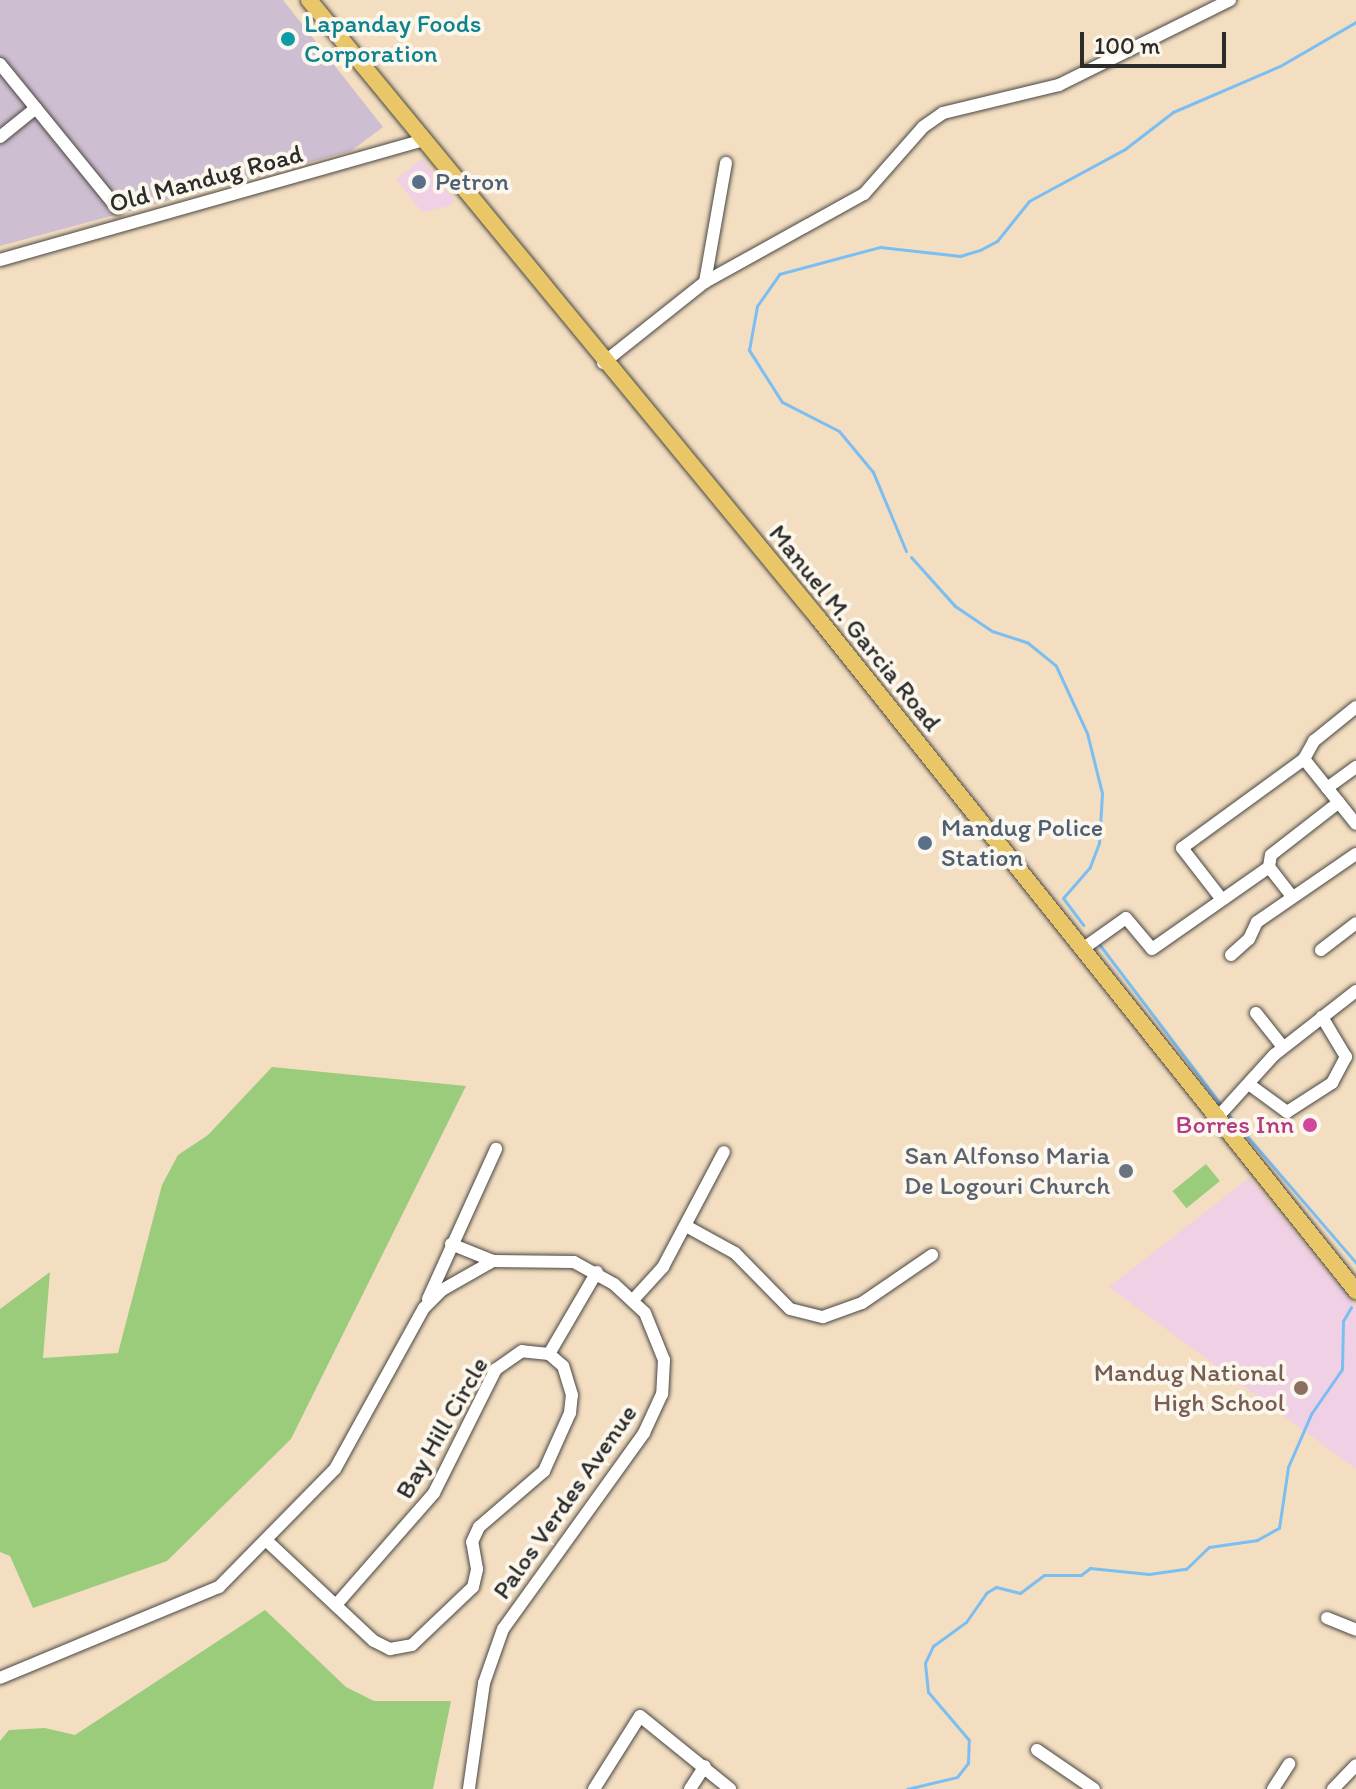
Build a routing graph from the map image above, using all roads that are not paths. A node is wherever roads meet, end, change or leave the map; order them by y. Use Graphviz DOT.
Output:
graph roads {
  1 [pos="309,0"];
  2 [pos="1230,0"];
  3 [pos="0,64"];
  4 [pos="36,108"];
  5 [pos="0,137"];
  6 [pos="423,140"];
  7 [pos="726,163"];
  8 [pos="117,208"];
  9 [pos="0,260"];
  10 [pos="705,282"];
  11 [pos="603,363"];
  12 [pos="1356,707"];
  13 [pos="1304,759"];
  14 [pos="1356,767"];
  15 [pos="1327,788"];
  16 [pos="1339,802"];
  17 [pos="1356,824"];
  18 [pos="1356,854"];
  19 [pos="1269,867"];
  20 [pos="1291,895"];
  21 [pos="1220,897"];
  22 [pos="1356,923"];
  23 [pos="1081,950"];
  24 [pos="1321,950"];
  25 [pos="1231,955"];
  26 [pos="1356,991"];
  27 [pos="1256,1013"];
  28 [pos="1322,1017"];
  29 [pos="1283,1047"];
  30 [pos="1250,1085"];
  31 [pos="1216,1119"];
  32 [pos="496,1149"];
  33 [pos="724,1152"];
  34 [pos="686,1226"];
  35 [pos="451,1244"];
  36 [pos="932,1255"];
  37 [pos="493,1261"];
  38 [pos="597,1272"];
  39 [pos="1356,1291"];
  40 [pos="633,1300"];
  41 [pos="424,1308"];
  42 [pos="549,1354"];
  43 [pos="267,1541"];
  44 [pos="336,1605"];
  45 [pos="1327,1618"];
  46 [pos="1356,1630"];
  47 [pos="0,1678"];
  48 [pos="1037,1750"];
  49 [pos="1289,1764"];
  50 [pos="1356,1765"];
  51 [pos="705,1766"];
  52 [pos="469,1789"];
  53 [pos="594,1789"];
  54 [pos="690,1789"];
  55 [pos="730,1789"];
  56 [pos="1094,1789"];
  57 [pos="1273,1789"];
  58 [pos="1333,1789"];
  1 -- 6 [label="main road, Manuel M. Garcia Road"];
  2 -- 10 [label="street"];
  3 -- 4 [label="street"];
  4 -- 5 [label="street"];
  4 -- 8 [label="street"];
  6 -- 9 [label="street, Old Mandug Road"];
  6 -- 11 [label="main road, Manuel M. Garcia Road"];
  7 -- 10 [label="street"];
  10 -- 11 [label="street"];
  11 -- 23 [label="main road, Manuel M. Garcia Road"];
  12 -- 13 [label="street"];
  13 -- 15 [label="street"];
  13 -- 21 [label="street"];
  14 -- 15 [label="street"];
  15 -- 16 [label="street"];
  16 -- 17 [label="street"];
  16 -- 19 [label="street"];
  18 -- 20 [label="street"];
  19 -- 20 [label="street"];
  19 -- 21 [label="street"];
  20 -- 25 [label="street"];
  21 -- 23 [label="street"];
  22 -- 24 [label="street"];
  23 -- 31 [label="main road, Manuel M. Garcia Road"];
  26 -- 28 [label="street"];
  27 -- 29 [label="street"];
  28 -- 29 [label="street"];
  28 -- 30 [label="street"];
  29 -- 30 [label="street"];
  30 -- 31 [label="street"];
  31 -- 39 [label="main road, Manuel M. Garcia Road"];
  32 -- 35 [label="street"];
  33 -- 34 [label="street"];
  34 -- 36 [label="street"];
  34 -- 40 [label="street"];
  35 -- 37 [label="street"];
  35 -- 41 [label="street"];
  37 -- 38 [label="street, Palos Verdes Avenue"];
  37 -- 41 [label="street, Palos Verdes Avenue"];
  38 -- 40 [label="street, Palos Verdes Avenue"];
  38 -- 42 [label="street"];
  40 -- 52 [label="street, Palos Verdes Avenue"];
  41 -- 43 [label="street, Palos Verdes Avenue"];
  42 -- 44 [label="street, Bay Hill Circle"];
  42 -- 44 [label="street"];
  43 -- 44 [label="street"];
  43 -- 47 [label="street, Palos Verdes Avenue"];
  45 -- 46 [label="street"];
  48 -- 56 [label="street"];
  49 -- 57 [label="street"];
  50 -- 58 [label="street"];
  51 -- 53 [label="street"];
  51 -- 54 [label="street"];
  51 -- 55 [label="street"];
}
